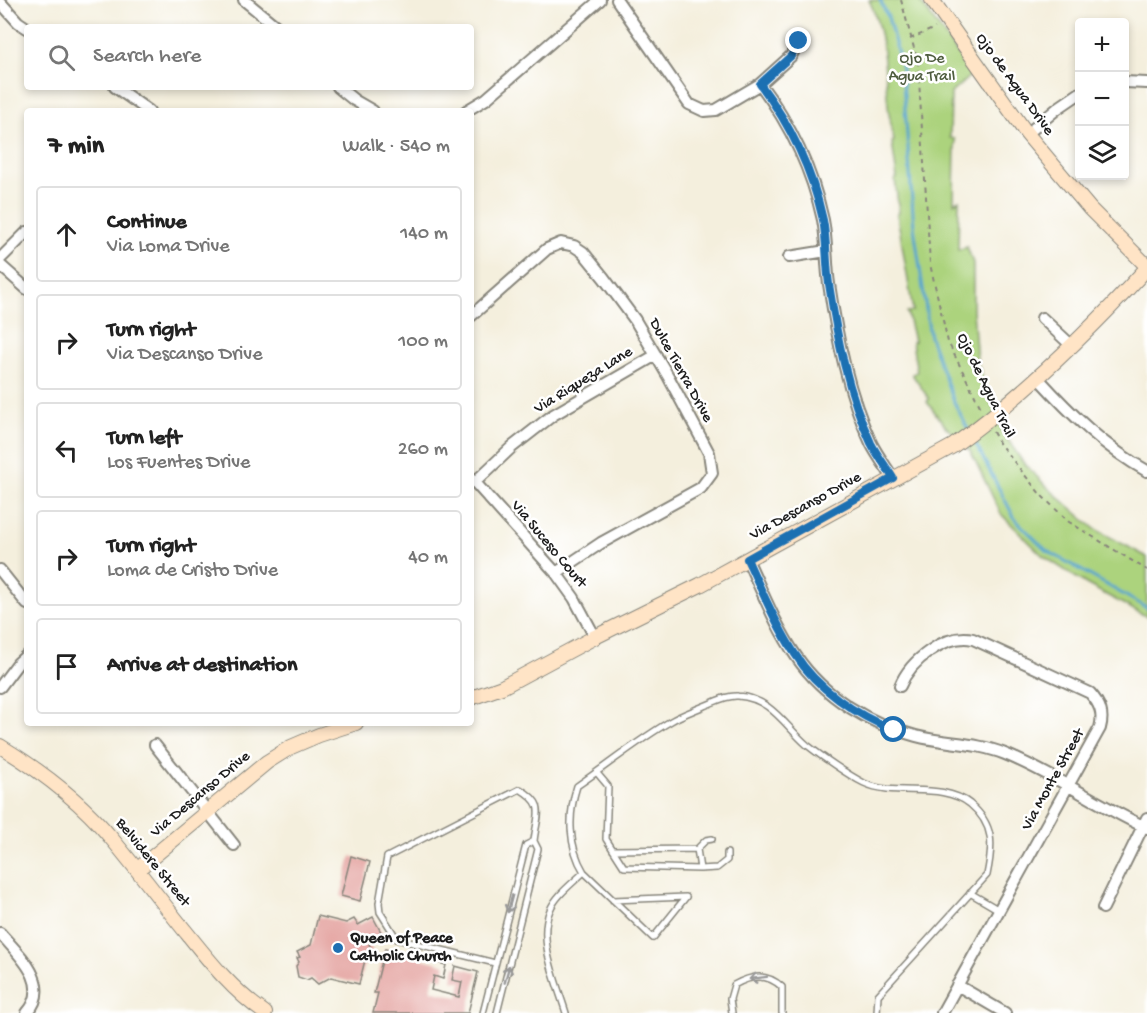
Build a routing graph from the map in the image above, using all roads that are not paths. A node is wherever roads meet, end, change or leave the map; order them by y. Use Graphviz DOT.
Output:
graph roads {
  1 [pos="244,0"];
  2 [pos="600,0"];
  3 [pos="617,0"];
  4 [pos="932,0"];
  5 [pos="0,2"];
  6 [pos="273,24"];
  7 [pos="24,26"];
  8 [pos="799,41"];
  9 [pos="1129,82"];
  10 [pos="1147,83"];
  11 [pos="760,84"];
  12 [pos="119,90"];
  13 [pos="342,90"];
  14 [pos="1075,96"];
  15 [pos="145,108"];
  16 [pos="367,108"];
  17 [pos="471,108"];
  18 [pos="1027,134"];
  19 [pos="24,235"];
  20 [pos="826,251"];
  21 [pos="789,257"];
  22 [pos="0,259"];
  23 [pos="0,265"];
  24 [pos="1147,267"];
  25 [pos="24,286"];
  26 [pos="474,313"];
  27 [pos="1042,318"];
  28 [pos="1071,345"];
  29 [pos="656,355"];
  30 [pos="1038,378"];
  31 [pos="1147,471"];
  32 [pos="893,478"];
  33 [pos="474,479"];
  34 [pos="474,481"];
  35 [pos="747,559"];
  36 [pos="0,570"];
  37 [pos="556,573"];
  38 [pos="24,600"];
  39 [pos="595,637"];
  40 [pos="24,658"];
  41 [pos="900,686"];
  42 [pos="0,687"];
  43 [pos="474,697"];
  44 [pos="338,726"];
  45 [pos="319,729"];
  46 [pos="155,745"];
  47 [pos="0,746"];
  48 [pos="597,773"];
  49 [pos="1068,786"];
  50 [pos="207,811"];
  51 [pos="1146,824"];
  52 [pos="712,839"];
  53 [pos="534,841"];
  54 [pos="234,845"];
  55 [pos="697,849"];
  56 [pos="613,850"];
  57 [pos="727,853"];
  58 [pos="700,869"];
  59 [pos="137,870"];
  60 [pos="584,872"];
  61 [pos="514,886"];
  62 [pos="528,888"];
  63 [pos="970,893"];
  64 [pos="613,900"];
  65 [pos="1103,908"];
  66 [pos="999,910"];
  67 [pos="503,932"];
  68 [pos="0,933"];
  69 [pos="517,935"];
  70 [pos="495,963"];
  71 [pos="957,985"];
  72 [pos="27,1013"];
  73 [pos="265,1013"];
  74 [pos="483,1013"];
  75 [pos="497,1013"];
  76 [pos="566,1013"];
  77 [pos="732,1013"];
  78 [pos="782,1013"];
  79 [pos="877,1013"];
  80 [pos="942,1013"];
  81 [pos="1005,1013"];
  1 -- 6 [label="street"];
  2 -- 17 [label="street"];
  3 -- 11 [label="street"];
  4 -- 18 [label="street, Ojo de Agua Drive"];
  5 -- 7 [label="street"];
  8 -- 11 [label="street"];
  9 -- 10 [label="street"];
  11 -- 20 [label="street"];
  12 -- 15 [label="street"];
  13 -- 16 [label="street"];
  14 -- 18 [label="street"];
  18 -- 24 [label="street, Ojo de Agua Drive"];
  19 -- 22 [label="street"];
  20 -- 21 [label="street"];
  20 -- 32 [label="street"];
  23 -- 25 [label="street"];
  24 -- 28 [label="street, Via Descanso Drive"];
  26 -- 29 [label="street, Dulce Tierra Drive"];
  27 -- 28 [label="street"];
  28 -- 30 [label="street, Via Descanso Drive"];
  29 -- 33 [label="street, Via Riqueza Lane"];
  29 -- 37 [label="street, Dulce Tierra Drive"];
  30 -- 31 [label="street"];
  30 -- 32 [label="street, Via Descanso Drive"];
  32 -- 35 [label="street, Via Descanso Drive"];
  34 -- 37 [label="street, Via Suceso Court"];
  35 -- 39 [label="street, Via Descanso Drive"];
  35 -- 49 [label="street"];
  36 -- 38 [label="street"];
  37 -- 39 [label="street, Via Suceso Court"];
  39 -- 43 [label="street, Via Descanso Drive"];
  40 -- 42 [label="street"];
  41 -- 49 [label="street, Via Monte Street"];
  44 -- 45 [label="street, Via Descanso Drive"];
  45 -- 50 [label="street, Via Descanso Drive"];
  46 -- 50 [label="street"];
  47 -- 59 [label="street, Belvidere Street"];
  48 -- 56 [label="lane"];
  48 -- 60 [label="lane"];
  48 -- 63 [label="lane"];
  49 -- 51 [label="street"];
  49 -- 66 [label="street, Via Monte Street"];
  50 -- 54 [label="street"];
  50 -- 59 [label="street, Via Descanso Drive"];
  51 -- 65 [label="street"];
  52 -- 55 [label="lane"];
  53 -- 61 [label="lane"];
  53 -- 62 [label="lane"];
  53 -- 70 [label="lane"];
  55 -- 56 [label="lane"];
  55 -- 58 [label="lane"];
  56 -- 58 [label="lane"];
  57 -- 58 [label="lane"];
  59 -- 73 [label="street, Belvidere Street"];
  60 -- 64 [label="lane"];
  60 -- 76 [label="lane"];
  61 -- 62 [label="lane"];
  61 -- 67 [label="lane, one-way"];
  62 -- 69 [label="lane"];
  63 -- 66 [label="lane"];
  63 -- 79 [label="lane"];
  64 -- 64 [label="lane"];
  66 -- 71 [label="street, Via Monte Street"];
  67 -- 69 [label="lane"];
  67 -- 70 [label="lane"];
  68 -- 72 [label="street"];
  75 -- 69 [label="lane, one-way"];
  70 -- 74 [label="lane"];
  71 -- 80 [label="street, Via Monte Street"];
  71 -- 81 [label="street"];
  78 -- 77 [label="lane, one-way"];
}
